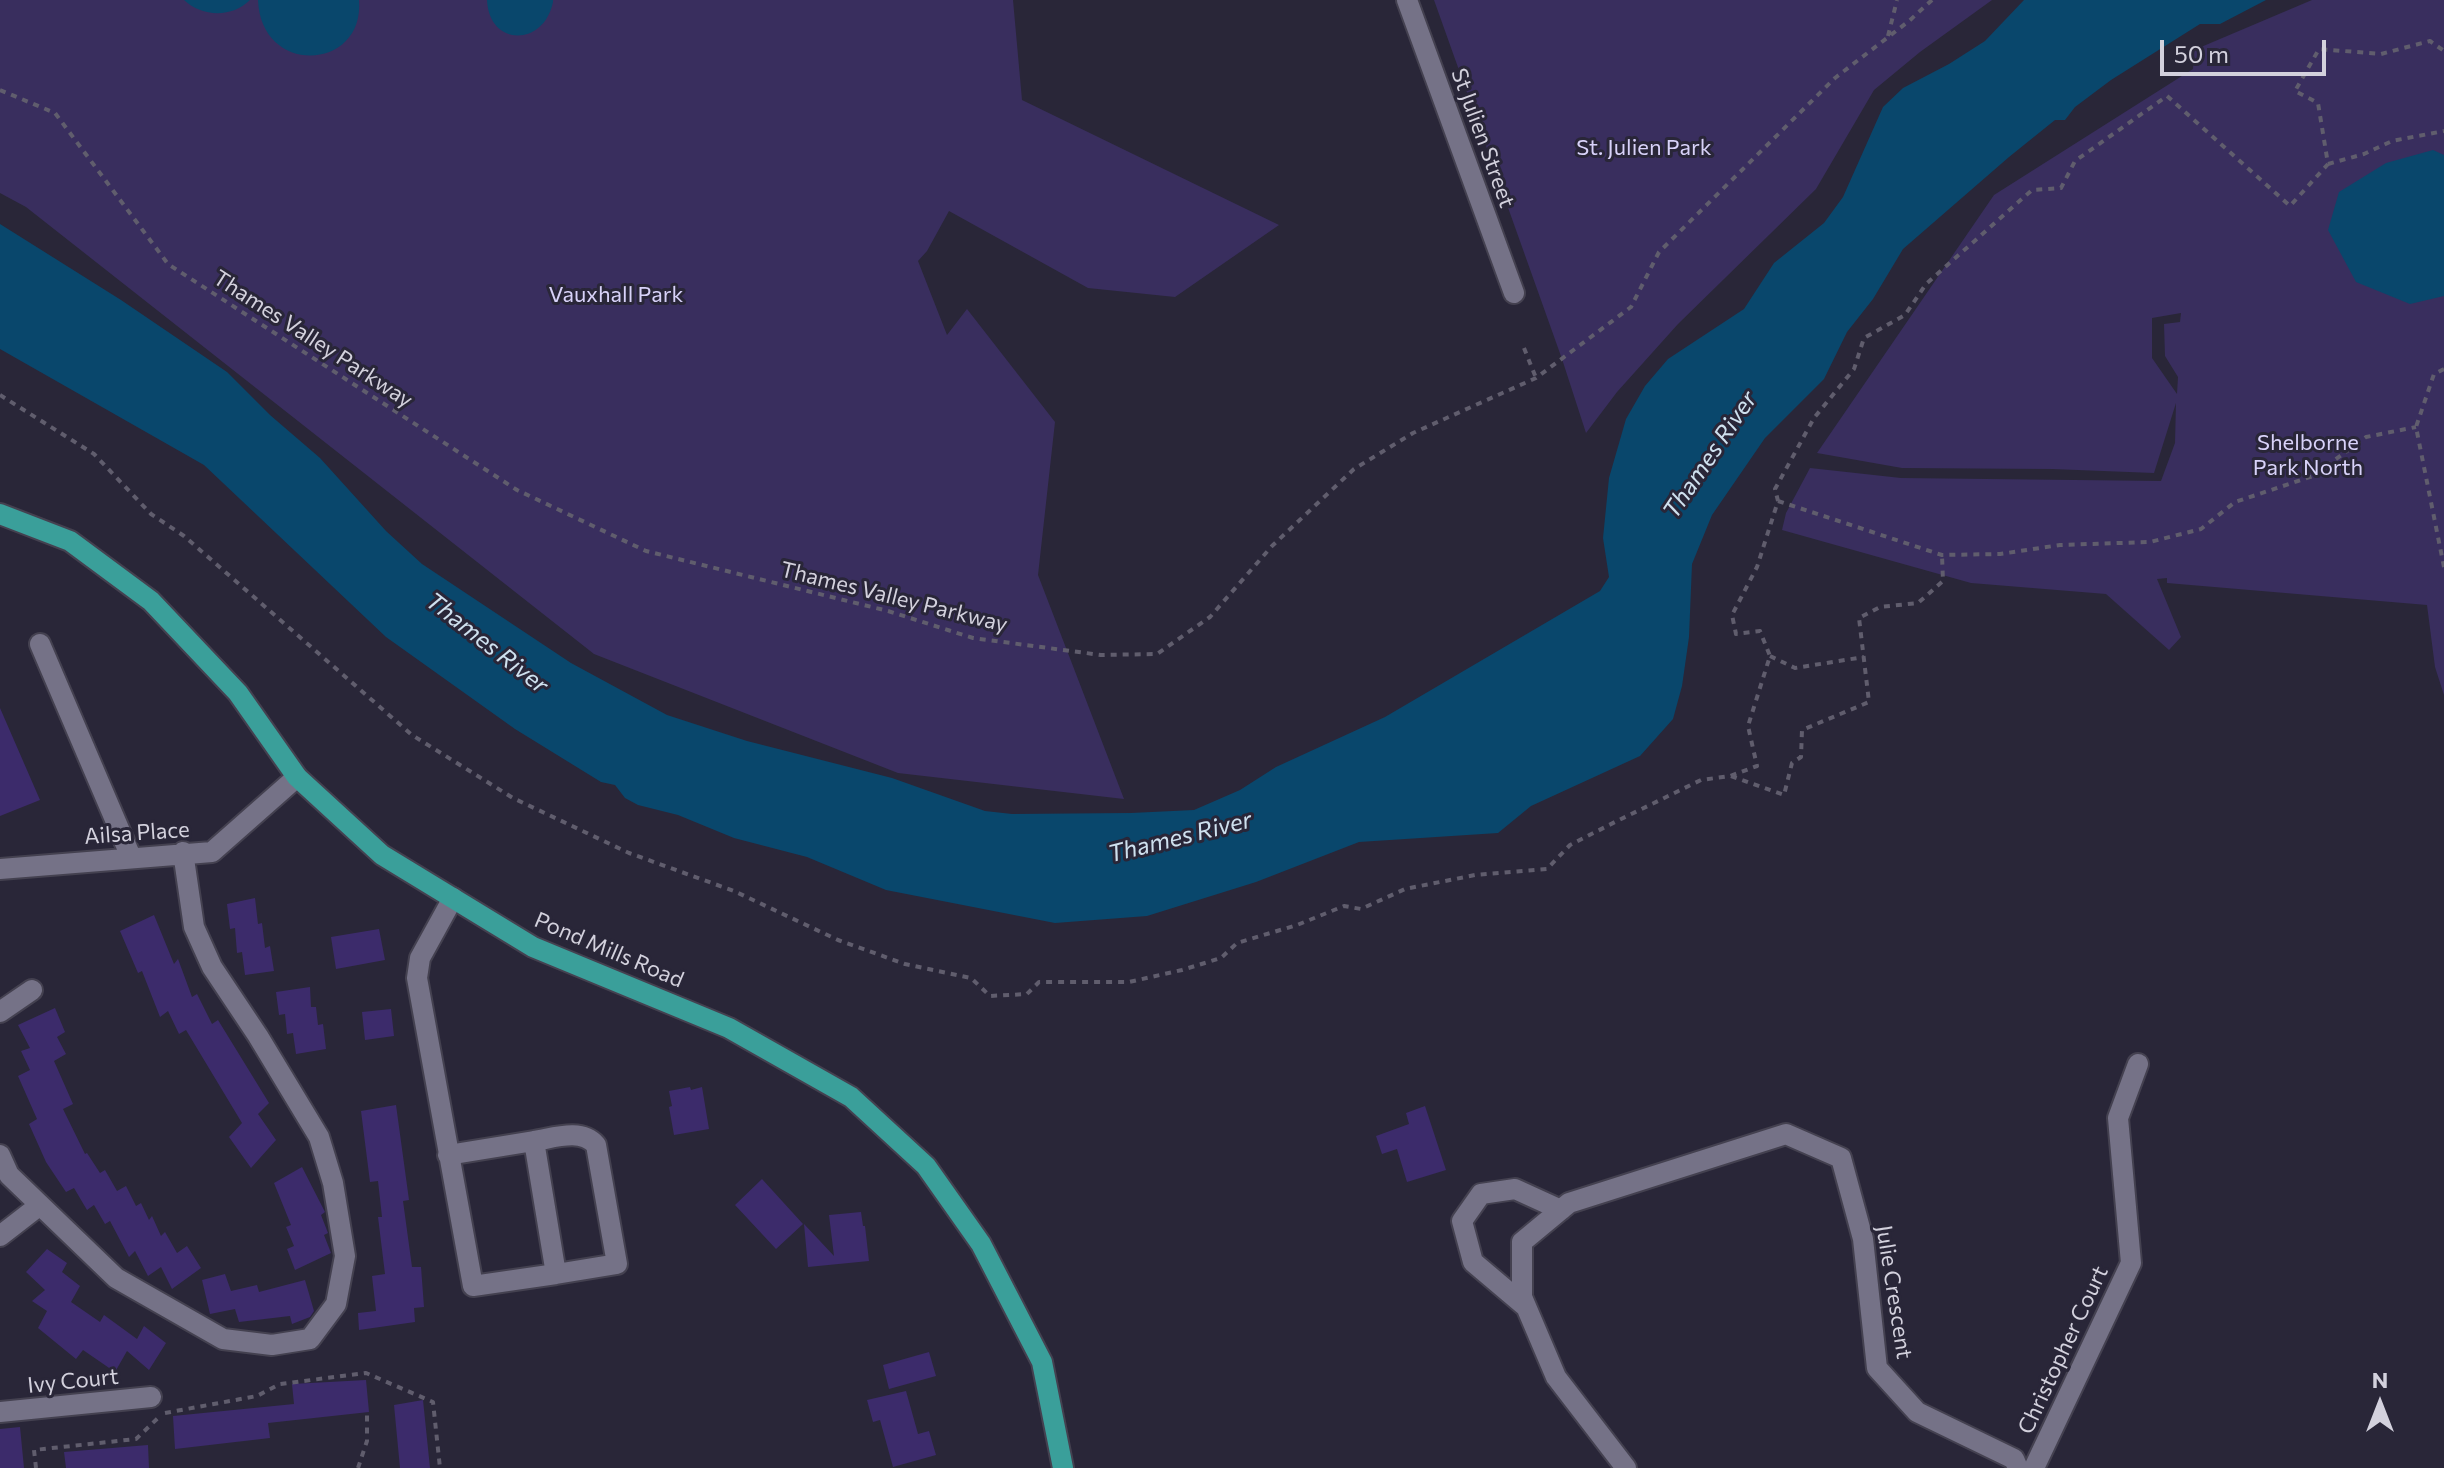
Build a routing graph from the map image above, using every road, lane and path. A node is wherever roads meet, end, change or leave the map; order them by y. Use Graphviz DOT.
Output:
graph roads {
  1 [pos="1407,0"];
  2 [pos="1897,0"];
  3 [pos="1932,0"];
  4 [pos="1887,38"];
  5 [pos="2444,51"];
  6 [pos="0,90"];
  7 [pos="2444,131"];
  8 [pos="2328,164"];
  9 [pos="1514,293"];
  10 [pos="1524,348"];
  11 [pos="2444,369"];
  12 [pos="1536,378"];
  13 [pos="0,395"];
  14 [pos="2416,427"];
  15 [pos="1778,501"];
  16 [pos="0,514"];
  17 [pos="1942,555"];
  18 [pos="2444,567"];
  19 [pos="40,644"];
  20 [pos="1770,656"];
  21 [pos="1864,657"];
  22 [pos="1730,776"];
  23 [pos="297,777"];
  24 [pos="183,852"];
  25 [pos="131,857"];
  26 [pos="0,869"];
  27 [pos="453,898"];
  28 [pos="32,990"];
  29 [pos="0,1012"];
  30 [pos="2138,1064"];
  31 [pos="534,1141"];
  32 [pos="0,1155"];
  33 [pos="448,1155"];
  34 [pos="40,1205"];
  35 [pos="1561,1210"];
  36 [pos="0,1236"];
  37 [pos="556,1274"];
  38 [pos="1525,1306"];
  39 [pos="151,1397"];
  40 [pos="0,1412"];
  41 [pos="367,1412"];
  42 [pos="36,1468"];
  43 [pos="358,1468"];
  44 [pos="440,1468"];
  45 [pos="1063,1468"];
  46 [pos="1626,1468"];
  47 [pos="2018,1468"];
  48 [pos="2034,1468"];
  1 -- 9 [label="street, St Julien Street"];
  2 -- 4 [label="path"];
  3 -- 4 [label="path, Thames Valley Parkway"];
  4 -- 12 [label="path, Thames Valley Parkway"];
  5 -- 8 [label="path"];
  6 -- 12 [label="path, Thames Valley Parkway"];
  7 -- 8 [label="path"];
  8 -- 15 [label="path"];
  10 -- 12 [label="path"];
  11 -- 14 [label="path"];
  13 -- 22 [label="path"];
  14 -- 17 [label="path"];
  14 -- 18 [label="path"];
  15 -- 17 [label="path"];
  15 -- 20 [label="path"];
  16 -- 23 [label="main road, Pond Mills Road"];
  17 -- 21 [label="path"];
  19 -- 25 [label="street"];
  20 -- 21 [label="path"];
  20 -- 22 [label="path"];
  21 -- 22 [label="path"];
  23 -- 24 [label="street, Ailsa Place"];
  23 -- 27 [label="main road, Pond Mills Road"];
  24 -- 25 [label="street, Ailsa Place"];
  24 -- 34 [label="street"];
  25 -- 26 [label="street, Ailsa Place"];
  27 -- 33 [label="street"];
  27 -- 45 [label="main road, Pond Mills Road"];
  28 -- 29 [label="street"];
  30 -- 48 [label="street, Christopher Court"];
  31 -- 33 [label="street"];
  31 -- 37 [label="street"];
  31 -- 37 [label="street"];
  32 -- 34 [label="street"];
  33 -- 37 [label="street"];
  34 -- 36 [label="street"];
  35 -- 38 [label="street, Julie Crescent"];
  35 -- 38 [label="street, Julie Crescent"];
  35 -- 47 [label="street, Julie Crescent"];
  38 -- 46 [label="street, Julie Crescent"];
  39 -- 40 [label="street, Ivy Court"];
  41 -- 43 [label="path"];
  42 -- 44 [label="path"];
}
